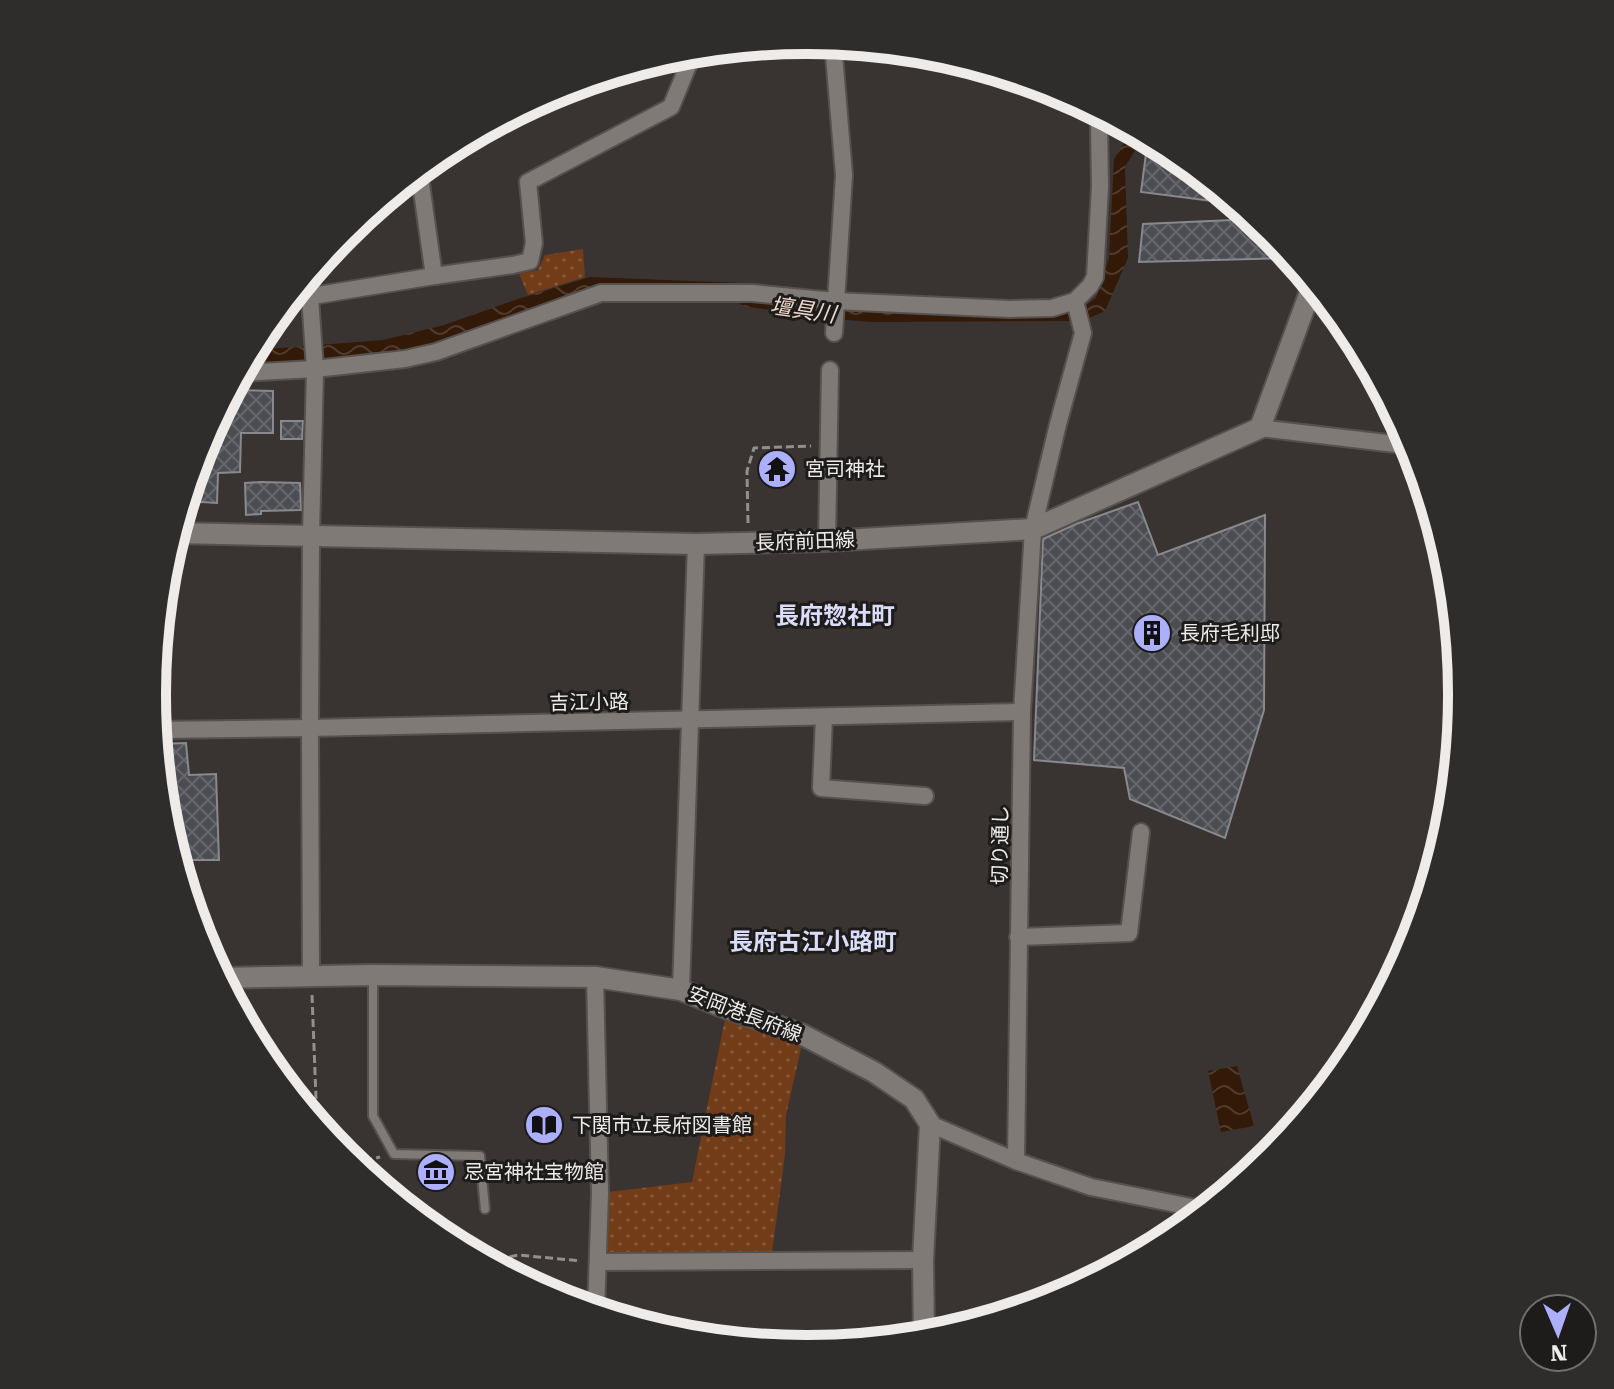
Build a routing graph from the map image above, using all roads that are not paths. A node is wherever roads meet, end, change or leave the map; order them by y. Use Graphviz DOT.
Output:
graph roads {
  1 [pos="834,55"];
  2 [pos="688,65"];
  3 [pos="1099,125"];
  4 [pos="421,183"];
  5 [pos="434,276"];
  6 [pos="310,297"];
  7 [pos="1308,297"];
  8 [pos="305,298"];
  9 [pos="1075,301"];
  10 [pos="835,316"];
  11 [pos="315,366"];
  12 [pos="830,370"];
  13 [pos="253,372"];
  14 [pos="1260,428"];
  15 [pos="1397,444"];
  16 [pos="1033,529"];
  17 [pos="187,533"];
  18 [pos="311,536"];
  19 [pos="827,541"];
  20 [pos="696,544"];
  21 [pos="1022,712"];
  22 [pos="824,717"];
  23 [pos="689,720"];
  24 [pos="310,728"];
  25 [pos="168,730"];
  26 [pos="925,796"];
  27 [pos="1141,832"];
  28 [pos="1018,937"];
  29 [pos="311,975"];
  30 [pos="373,975"];
  31 [pos="595,977"];
  32 [pos="233,978"];
  33 [pos="681,990"];
  34 [pos="930,1124"];
  35 [pos="1016,1161"];
  36 [pos="1191,1207"];
  37 [pos="485,1209"];
  38 [pos="923,1260"];
  39 [pos="599,1262"];
  40 [pos="597,1299"];
  41 [pos="924,1324"];
  1 -- 10 [label="street"];
  2 -- 5 [label="street"];
  3 -- 9 [label="street"];
  4 -- 5 [label="street"];
  5 -- 6 [label="street"];
  6 -- 8 [label="street"];
  6 -- 11 [label="street"];
  7 -- 14 [label="main road"];
  9 -- 10 [label="street"];
  9 -- 16 [label="street, 切り通し"];
  10 -- 11 [label="street"];
  11 -- 13 [label="street"];
  11 -- 18 [label="street"];
  12 -- 19 [label="street"];
  14 -- 15 [label="street"];
  14 -- 16 [label="main road, 長府前田線"];
  16 -- 19 [label="main road, 長府前田線"];
  16 -- 21 [label="street, 切り通し"];
  17 -- 18 [label="main road, 長府前田線"];
  18 -- 20 [label="main road, 長府前田線"];
  18 -- 24 [label="street"];
  19 -- 20 [label="main road, 長府前田線"];
  20 -- 23 [label="street"];
  21 -- 22 [label="street, 吉江小路"];
  21 -- 28 [label="street, 切り通し"];
  22 -- 23 [label="street, 吉江小路"];
  22 -- 26 [label="street"];
  23 -- 24 [label="street, 吉江小路"];
  23 -- 33 [label="street"];
  24 -- 25 [label="street, 吉江小路"];
  24 -- 29 [label="street"];
  27 -- 28 [label="street"];
  28 -- 35 [label="street, 切り通し"];
  29 -- 30 [label="main road, 安岡港長府線"];
  29 -- 32 [label="main road, 安岡港長府線"];
  30 -- 31 [label="main road, 安岡港長府線"];
  30 -- 37 [label="lane"];
  31 -- 33 [label="main road, 安岡港長府線"];
  31 -- 39 [label="street"];
  33 -- 34 [label="main road, 安岡港長府線"];
  34 -- 35 [label="street"];
  34 -- 38 [label="main road"];
  35 -- 36 [label="street"];
  38 -- 39 [label="street"];
  38 -- 41 [label="main road"];
  39 -- 40 [label="street"];
}
